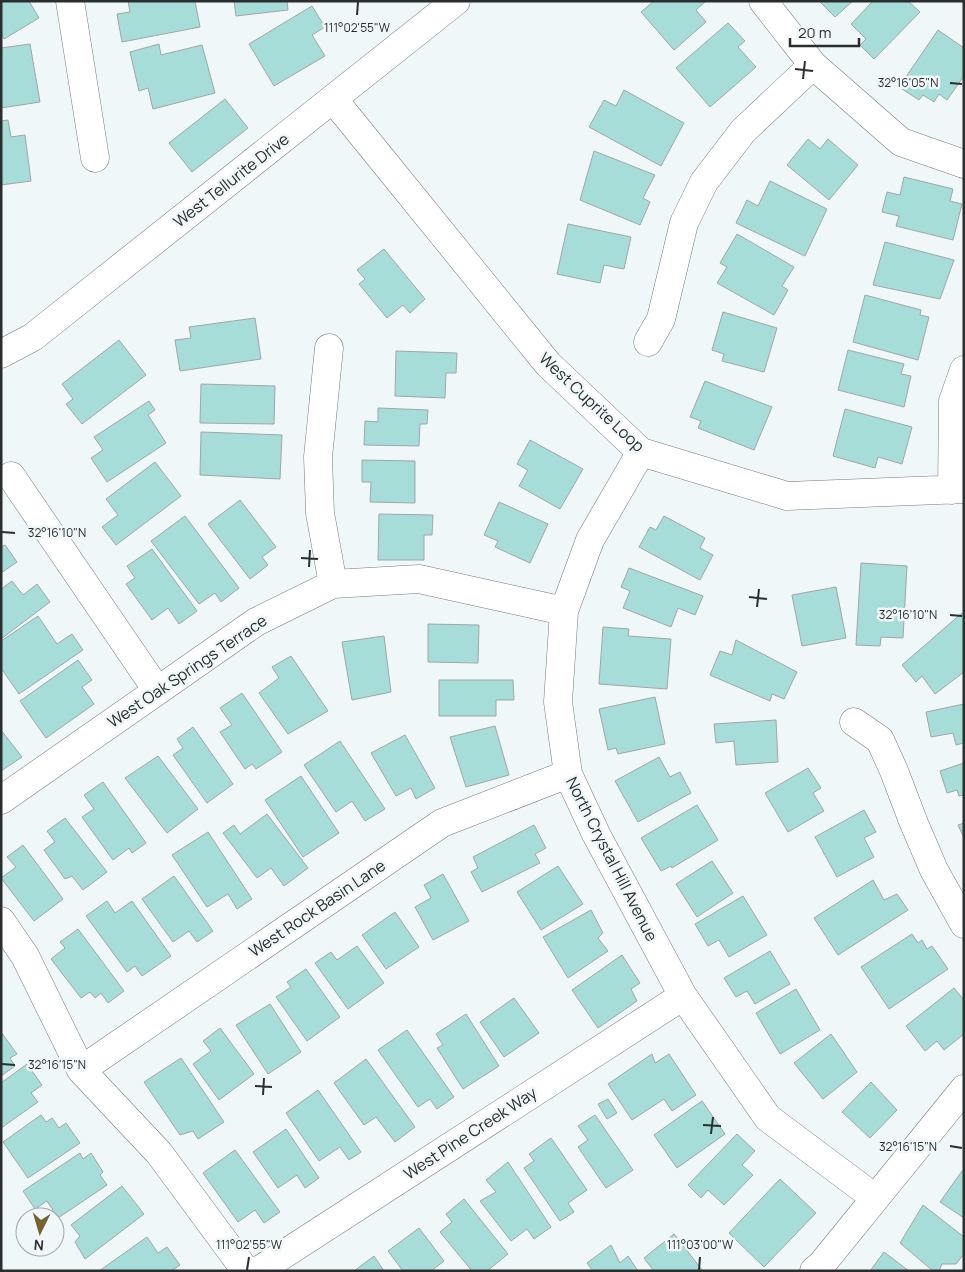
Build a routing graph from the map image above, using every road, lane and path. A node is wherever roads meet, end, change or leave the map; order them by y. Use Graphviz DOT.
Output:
graph roads {
  1 [pos="70,1"];
  2 [pos="456,1"];
  3 [pos="763,1"];
  4 [pos="813,65"];
  5 [pos="333,99"];
  6 [pos="94,158"];
  7 [pos="964,164"];
  8 [pos="648,342"];
  9 [pos="329,348"];
  10 [pos="1,354"];
  11 [pos="964,370"];
  12 [pos="641,452"];
  13 [pos="12,476"];
  14 [pos="958,489"];
  15 [pos="333,584"];
  16 [pos="564,611"];
  17 [pos="157,690"];
  18 [pos="854,722"];
  19 [pos="568,774"];
  20 [pos="1,800"];
  21 [pos="1,921"];
  22 [pos="964,924"];
  23 [pos="683,996"];
  24 [pos="81,1070"];
  25 [pos="964,1088"];
  26 [pos="875,1198"];
  27 [pos="246,1271"];
  28 [pos="258,1271"];
  29 [pos="814,1271"];
  1 -- 6 [label="street"];
  2 -- 5 [label="street, West Tellurite Drive"];
  3 -- 4 [label="street"];
  4 -- 7 [label="street"];
  4 -- 8 [label="street"];
  5 -- 10 [label="street, West Tellurite Drive"];
  5 -- 12 [label="street, West Cuprite Loop"];
  9 -- 15 [label="street"];
  11 -- 14 [label="street"];
  12 -- 14 [label="street, West Cuprite Loop"];
  12 -- 16 [label="street, North Crystal Hill Avenue"];
  13 -- 17 [label="street"];
  15 -- 16 [label="street, West Oak Springs Terrace"];
  15 -- 17 [label="street, West Oak Springs Terrace"];
  16 -- 19 [label="street, North Crystal Hill Avenue"];
  17 -- 20 [label="street, West Oak Springs Terrace"];
  18 -- 22 [label="street"];
  19 -- 23 [label="street, North Crystal Hill Avenue"];
  19 -- 24 [label="street, West Rock Basin Lane"];
  21 -- 24 [label="street"];
  23 -- 26 [label="street, North Crystal Hill Avenue"];
  23 -- 28 [label="street, West Pine Creek Way"];
  24 -- 27 [label="street"];
  25 -- 26 [label="street"];
  26 -- 29 [label="street"];
}
